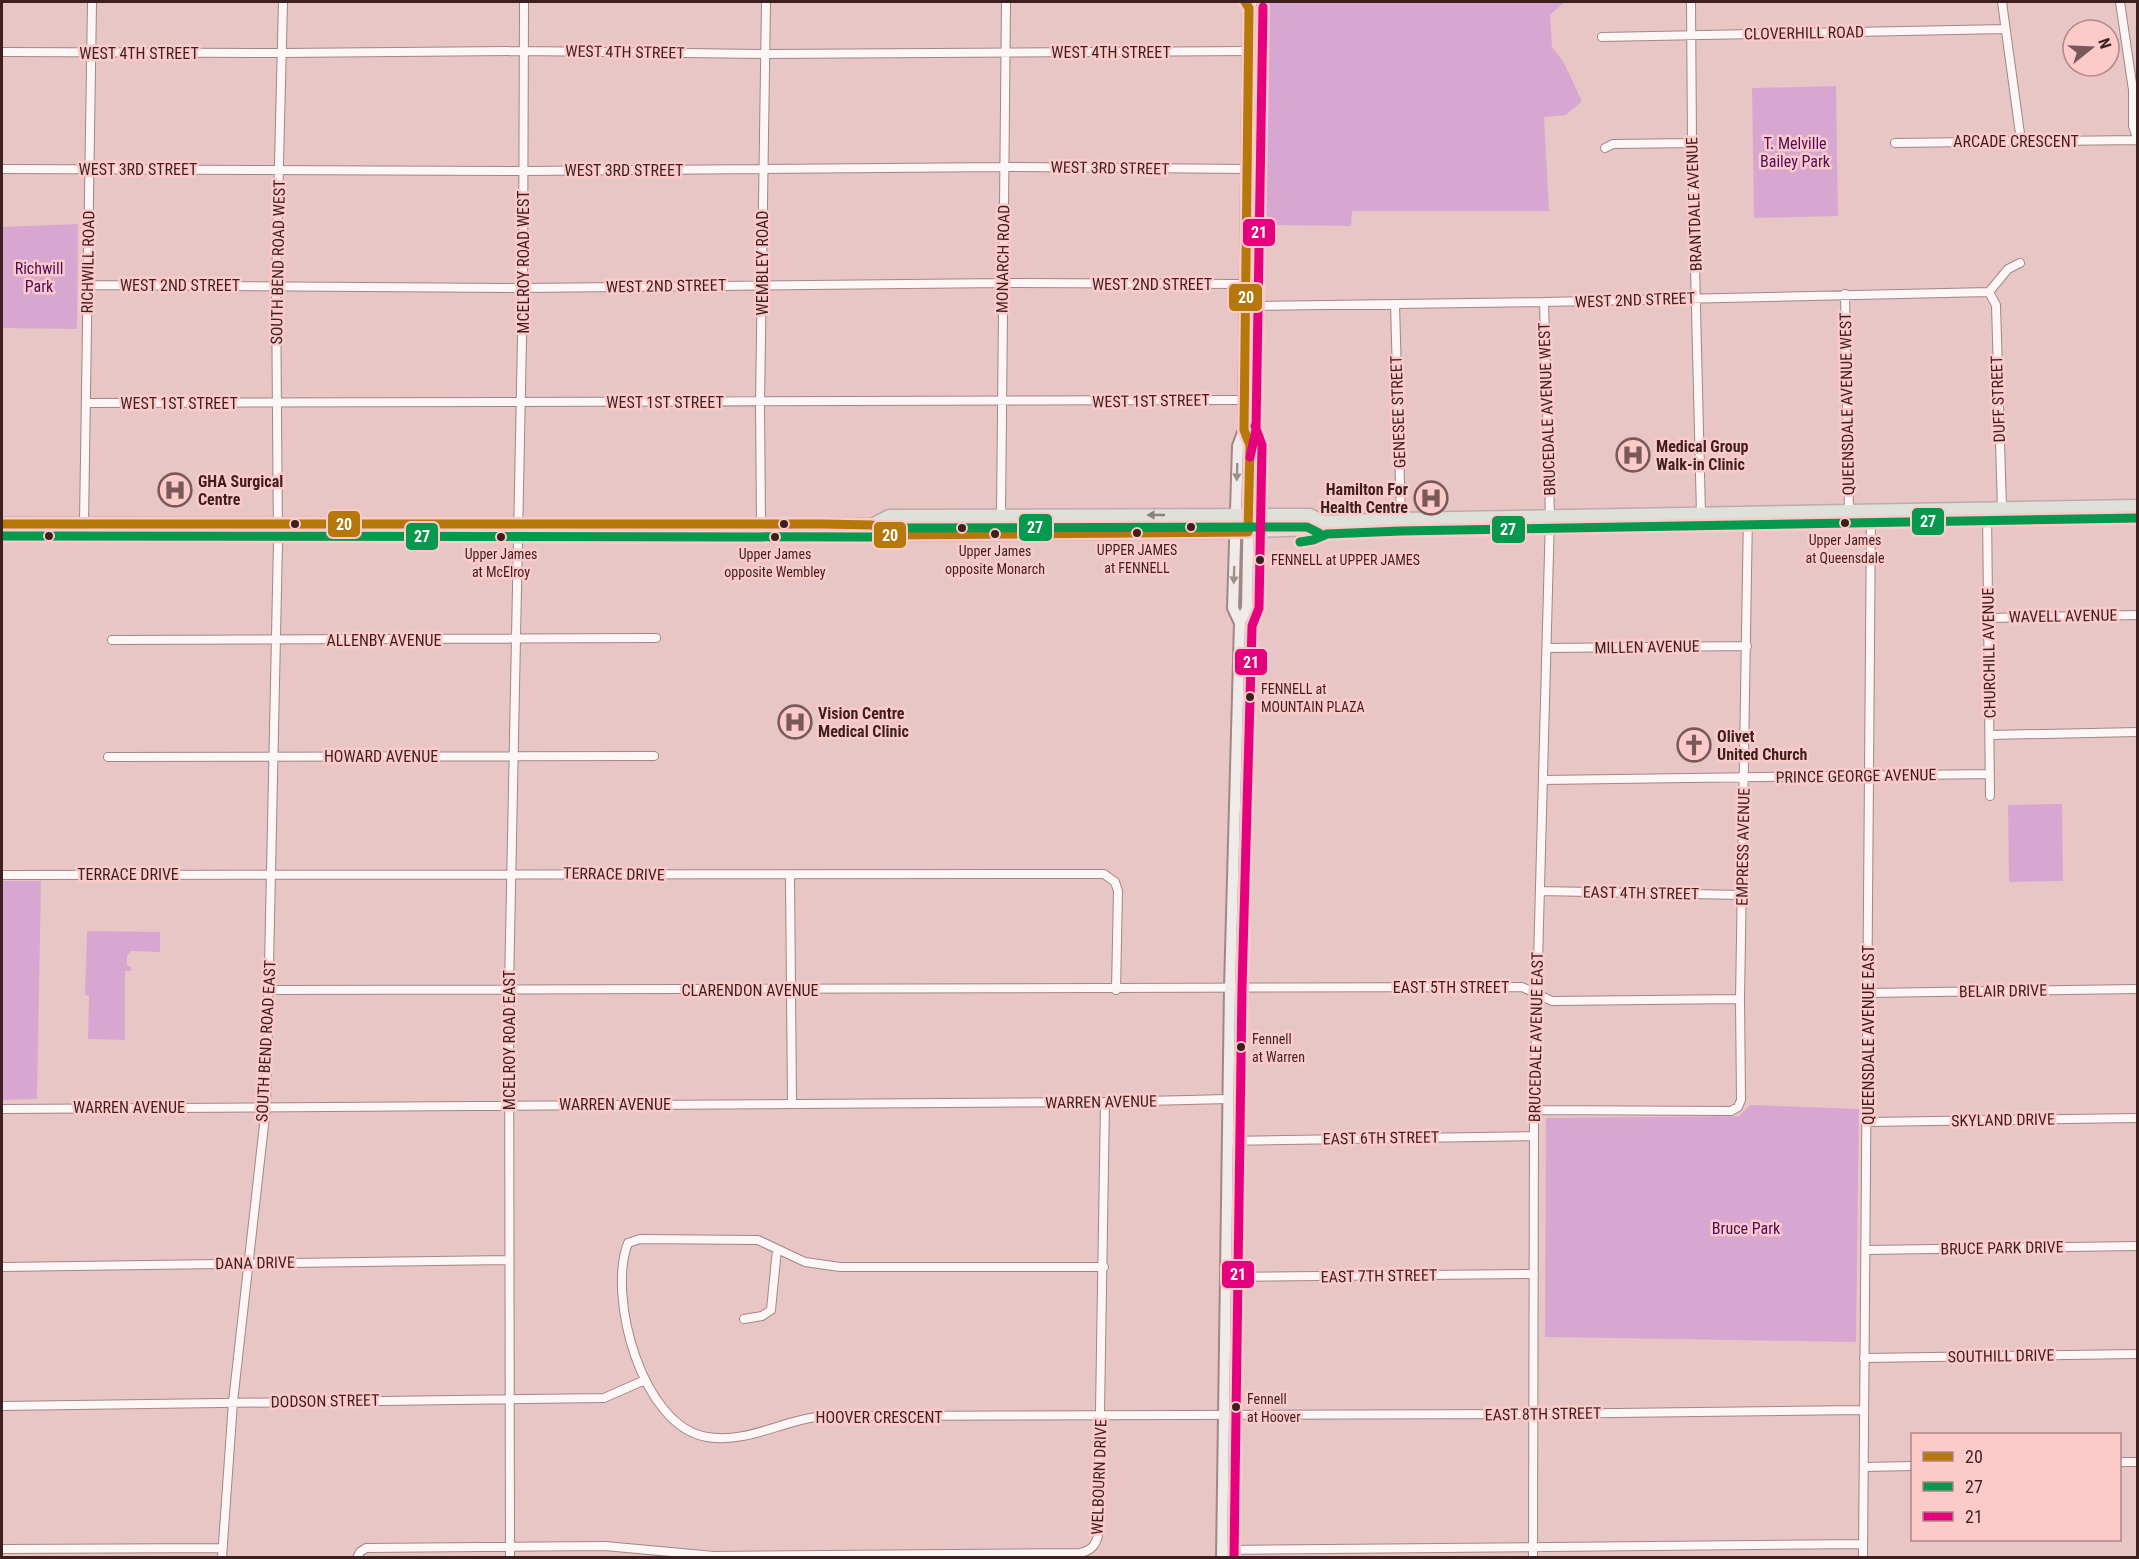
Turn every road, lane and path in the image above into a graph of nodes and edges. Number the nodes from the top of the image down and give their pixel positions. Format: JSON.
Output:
{"nodes":[{"id":1,"x":92,"y":2,"type":"edge"},
{"id":2,"x":283,"y":2,"type":"edge"},
{"id":3,"x":524,"y":2,"type":"edge"},
{"id":4,"x":766,"y":2,"type":"edge"},
{"id":5,"x":1006,"y":2,"type":"edge"},
{"id":6,"x":1691,"y":2,"type":"edge"},
{"id":7,"x":2002,"y":2,"type":"edge"},
{"id":8,"x":2120,"y":2,"type":"edge"},
{"id":9,"x":1249,"y":4,"type":"edge"},
{"id":10,"x":2005,"y":29,"type":"junction"},
{"id":11,"x":1691,"y":35,"type":"junction"},
{"id":12,"x":1602,"y":37,"type":"dead end"},
{"id":13,"x":524,"y":51,"type":"junction"},
{"id":14,"x":1249,"y":51,"type":"junction"},
{"id":15,"x":2,"y":52,"type":"edge"},
{"id":16,"x":1006,"y":52,"type":"junction"},
{"id":17,"x":91,"y":53,"type":"junction"},
{"id":18,"x":283,"y":53,"type":"junction"},
{"id":19,"x":766,"y":54,"type":"junction"},
{"id":20,"x":2021,"y":141,"type":"junction"},
{"id":21,"x":2137,"y":141,"type":"edge"},
{"id":22,"x":1692,"y":143,"type":"junction"},
{"id":23,"x":1895,"y":143,"type":"dead end"},
{"id":24,"x":1605,"y":148,"type":"dead end"},
{"id":25,"x":1004,"y":166,"type":"junction"},
{"id":26,"x":279,"y":168,"type":"junction"},
{"id":27,"x":2,"y":169,"type":"edge"},
{"id":28,"x":89,"y":169,"type":"junction"},
{"id":29,"x":762,"y":169,"type":"junction"},
{"id":30,"x":1247,"y":170,"type":"junction"},
{"id":31,"x":524,"y":171,"type":"junction"},
{"id":32,"x":2020,"y":263,"type":"dead end"},
{"id":33,"x":1003,"y":284,"type":"junction"},
{"id":34,"x":1245,"y":284,"type":"junction"},
{"id":35,"x":88,"y":285,"type":"junction"},
{"id":36,"x":276,"y":285,"type":"junction"},
{"id":37,"x":763,"y":286,"type":"junction"},
{"id":38,"x":523,"y":288,"type":"junction"},
{"id":39,"x":1989,"y":292,"type":"junction"},
{"id":40,"x":1845,"y":294,"type":"junction"},
{"id":41,"x":1695,"y":298,"type":"junction"},
{"id":42,"x":1544,"y":302,"type":"junction"},
{"id":43,"x":1395,"y":304,"type":"junction"},
{"id":44,"x":1245,"y":306,"type":"junction"},
{"id":45,"x":1244,"y":400,"type":"junction"},
{"id":46,"x":521,"y":401,"type":"junction"},
{"id":47,"x":277,"y":402,"type":"junction"},
{"id":48,"x":1002,"y":402,"type":"junction"},
{"id":49,"x":87,"y":403,"type":"junction"},
{"id":50,"x":760,"y":403,"type":"junction"},
{"id":51,"x":2138,"y":506,"type":"edge"},
{"id":52,"x":1987,"y":509,"type":"junction"},
{"id":53,"x":2002,"y":509,"type":"junction"},
{"id":54,"x":1871,"y":512,"type":"junction"},
{"id":55,"x":1748,"y":513,"type":"junction"},
{"id":56,"x":1849,"y":513,"type":"junction"},
{"id":57,"x":1701,"y":514,"type":"junction"},
{"id":58,"x":1001,"y":516,"type":"junction"},
{"id":59,"x":1550,"y":516,"type":"junction"},
{"id":60,"x":1401,"y":519,"type":"junction"},
{"id":61,"x":84,"y":523,"type":"junction"},
{"id":62,"x":277,"y":523,"type":"junction"},
{"id":63,"x":519,"y":523,"type":"junction"},
{"id":64,"x":2,"y":524,"type":"edge"},
{"id":65,"x":761,"y":524,"type":"junction"},
{"id":66,"x":1242,"y":524,"type":"junction"},
{"id":67,"x":872,"y":525,"type":"junction"},
{"id":68,"x":2138,"y":615,"type":"edge"},
{"id":69,"x":1988,"y":618,"type":"junction"},
{"id":70,"x":656,"y":638,"type":"dead end"},
{"id":71,"x":112,"y":640,"type":"dead end"},
{"id":72,"x":276,"y":640,"type":"junction"},
{"id":73,"x":517,"y":640,"type":"junction"},
{"id":74,"x":1747,"y":646,"type":"junction"},
{"id":75,"x":1547,"y":648,"type":"junction"},
{"id":76,"x":2138,"y":732,"type":"edge"},
{"id":77,"x":1989,"y":735,"type":"junction"},
{"id":78,"x":274,"y":756,"type":"junction"},
{"id":79,"x":654,"y":756,"type":"dead end"},
{"id":80,"x":108,"y":757,"type":"dead end"},
{"id":81,"x":514,"y":757,"type":"junction"},
{"id":82,"x":1990,"y":774,"type":"junction"},
{"id":83,"x":1870,"y":775,"type":"junction"},
{"id":84,"x":1745,"y":778,"type":"junction"},
{"id":85,"x":1543,"y":780,"type":"junction"},
{"id":86,"x":1990,"y":796,"type":"dead end"},
{"id":87,"x":271,"y":873,"type":"junction"},
{"id":88,"x":511,"y":873,"type":"junction"},
{"id":89,"x":2,"y":875,"type":"edge"},
{"id":90,"x":790,"y":876,"type":"junction"},
{"id":91,"x":1540,"y":891,"type":"junction"},
{"id":92,"x":1742,"y":894,"type":"junction"},
{"id":93,"x":509,"y":988,"type":"junction"},
{"id":94,"x":1230,"y":988,"type":"junction"},
{"id":95,"x":2138,"y":989,"type":"edge"},
{"id":96,"x":270,"y":990,"type":"junction"},
{"id":97,"x":792,"y":990,"type":"junction"},
{"id":98,"x":1116,"y":990,"type":"junction"},
{"id":99,"x":1868,"y":993,"type":"junction"},
{"id":100,"x":1536,"y":995,"type":"junction"},
{"id":101,"x":1740,"y":999,"type":"junction"},
{"id":102,"x":1228,"y":1098,"type":"junction"},
{"id":103,"x":1105,"y":1102,"type":"junction"},
{"id":104,"x":508,"y":1104,"type":"junction"},
{"id":105,"x":792,"y":1104,"type":"junction"},
{"id":106,"x":266,"y":1107,"type":"junction"},
{"id":107,"x":2,"y":1108,"type":"edge"},
{"id":108,"x":1534,"y":1110,"type":"junction"},
{"id":109,"x":2138,"y":1118,"type":"edge"},
{"id":110,"x":1868,"y":1122,"type":"junction"},
{"id":111,"x":1534,"y":1136,"type":"junction"},
{"id":112,"x":1227,"y":1141,"type":"junction"},
{"id":113,"x":2138,"y":1246,"type":"edge"},
{"id":114,"x":777,"y":1248,"type":"junction"},
{"id":115,"x":1866,"y":1250,"type":"junction"},
{"id":116,"x":508,"y":1260,"type":"junction"},
{"id":117,"x":248,"y":1262,"type":"junction"},
{"id":118,"x":2,"y":1267,"type":"edge"},
{"id":119,"x":1104,"y":1267,"type":"junction"},
{"id":120,"x":1534,"y":1274,"type":"junction"},
{"id":121,"x":1226,"y":1277,"type":"junction"},
{"id":122,"x":744,"y":1319,"type":"dead end"},
{"id":123,"x":2138,"y":1354,"type":"edge"},
{"id":124,"x":1864,"y":1358,"type":"junction"},
{"id":125,"x":645,"y":1380,"type":"junction"},
{"id":126,"x":510,"y":1398,"type":"junction"},
{"id":127,"x":233,"y":1402,"type":"junction"},
{"id":128,"x":2,"y":1406,"type":"edge"},
{"id":129,"x":1863,"y":1410,"type":"junction"},
{"id":130,"x":1534,"y":1414,"type":"junction"},
{"id":131,"x":1101,"y":1416,"type":"junction"},
{"id":132,"x":1224,"y":1416,"type":"junction"},
{"id":133,"x":2121,"y":1462,"type":"edge"},
{"id":134,"x":2138,"y":1462,"type":"edge"},
{"id":135,"x":1911,"y":1466,"type":"edge"},
{"id":136,"x":1865,"y":1467,"type":"junction"},
{"id":137,"x":1863,"y":1544,"type":"junction"},
{"id":138,"x":510,"y":1547,"type":"junction"},
{"id":139,"x":222,"y":1548,"type":"junction"},
{"id":140,"x":1533,"y":1548,"type":"junction"},
{"id":141,"x":2,"y":1549,"type":"edge"},
{"id":142,"x":358,"y":1554,"type":"edge"},
{"id":143,"x":1222,"y":1554,"type":"edge"},
{"id":144,"x":222,"y":1557,"type":"edge"},
{"id":145,"x":510,"y":1557,"type":"edge"},
{"id":146,"x":1533,"y":1557,"type":"edge"},
{"id":147,"x":1863,"y":1557,"type":"edge"}],
"edges":[{"from":1,"to":17,"type":"street","name":"RICHWILL ROAD"},
{"from":2,"to":18,"type":"street","name":"SOUTH BEND ROAD WEST"},
{"from":3,"to":13,"type":"street","name":"MCELROY ROAD WEST"},
{"from":4,"to":19,"type":"street","name":"WEMBLEY ROAD"},
{"from":5,"to":16,"type":"street","name":"MONARCH ROAD"},
{"from":6,"to":11,"type":"street","name":"BRANTDALE AVENUE"},
{"from":7,"to":10,"type":"street"},
{"from":8,"to":21,"type":"street"},
{"from":9,"to":14,"type":"main road"},
{"from":10,"to":11,"type":"street","name":"CLOVERHILL ROAD"},
{"from":10,"to":20,"type":"street"},
{"from":11,"to":12,"type":"street","name":"CLOVERHILL ROAD"},
{"from":11,"to":22,"type":"street","name":"BRANTDALE AVENUE"},
{"from":13,"to":18,"type":"street","name":"WEST 4TH STREET"},
{"from":13,"to":19,"type":"street","name":"WEST 4TH STREET"},
{"from":13,"to":31,"type":"street","name":"MCELROY ROAD WEST"},
{"from":14,"to":16,"type":"street","name":"WEST 4TH STREET"},
{"from":14,"to":30,"type":"main road"},
{"from":15,"to":17,"type":"street","name":"WEST 4TH STREET"},
{"from":16,"to":19,"type":"street","name":"WEST 4TH STREET"},
{"from":16,"to":25,"type":"street","name":"MONARCH ROAD"},
{"from":17,"to":18,"type":"street","name":"WEST 4TH STREET"},
{"from":17,"to":28,"type":"street","name":"RICHWILL ROAD"},
{"from":18,"to":26,"type":"street","name":"SOUTH BEND ROAD WEST"},
{"from":19,"to":29,"type":"street","name":"WEMBLEY ROAD"},
{"from":20,"to":21,"type":"street","name":"ARCADE CRESCENT"},
{"from":20,"to":23,"type":"street","name":"ARCADE CRESCENT"},
{"from":22,"to":24,"type":"street"},
{"from":22,"to":41,"type":"street","name":"BRANTDALE AVENUE"},
{"from":25,"to":29,"type":"street","name":"WEST 3RD STREET"},
{"from":25,"to":30,"type":"street","name":"WEST 3RD STREET"},
{"from":25,"to":33,"type":"street","name":"MONARCH ROAD"},
{"from":26,"to":28,"type":"street","name":"WEST 3RD STREET"},
{"from":26,"to":31,"type":"street","name":"WEST 3RD STREET"},
{"from":26,"to":36,"type":"street","name":"SOUTH BEND ROAD WEST"},
{"from":27,"to":28,"type":"street","name":"WEST 3RD STREET"},
{"from":28,"to":35,"type":"street","name":"RICHWILL ROAD"},
{"from":29,"to":31,"type":"street","name":"WEST 3RD STREET"},
{"from":29,"to":37,"type":"street","name":"WEMBLEY ROAD"},
{"from":30,"to":34,"type":"main road"},
{"from":31,"to":38,"type":"street","name":"MCELROY ROAD WEST"},
{"from":32,"to":39,"type":"street"},
{"from":33,"to":34,"type":"street","name":"WEST 2ND STREET"},
{"from":33,"to":37,"type":"street","name":"WEST 2ND STREET"},
{"from":33,"to":48,"type":"street","name":"MONARCH ROAD"},
{"from":34,"to":44,"type":"main road"},
{"from":35,"to":36,"type":"street","name":"WEST 2ND STREET"},
{"from":35,"to":49,"type":"street","name":"RICHWILL ROAD"},
{"from":36,"to":38,"type":"street","name":"WEST 2ND STREET"},
{"from":36,"to":47,"type":"street","name":"SOUTH BEND ROAD WEST"},
{"from":37,"to":38,"type":"street","name":"WEST 2ND STREET"},
{"from":37,"to":50,"type":"street","name":"WEMBLEY ROAD"},
{"from":38,"to":46,"type":"street","name":"MCELROY ROAD WEST"},
{"from":39,"to":40,"type":"street","name":"WEST 2ND STREET"},
{"from":39,"to":53,"type":"street","name":"DUFF STREET"},
{"from":40,"to":41,"type":"street","name":"WEST 2ND STREET"},
{"from":40,"to":56,"type":"street","name":"QUEENSDALE AVENUE WEST"},
{"from":41,"to":42,"type":"street","name":"WEST 2ND STREET"},
{"from":41,"to":57,"type":"street","name":"BRANTDALE AVENUE"},
{"from":42,"to":43,"type":"street","name":"WEST 2ND STREET"},
{"from":42,"to":59,"type":"street","name":"BRUCEDALE AVENUE WEST"},
{"from":43,"to":44,"type":"street","name":"WEST 2ND STREET"},
{"from":43,"to":60,"type":"street","name":"GENESEE STREET"},
{"from":44,"to":45,"type":"main road"},
{"from":45,"to":48,"type":"street","name":"WEST 1ST STREET"},
{"from":45,"to":66,"type":"main road"},
{"from":46,"to":47,"type":"street","name":"WEST 1ST STREET"},
{"from":46,"to":50,"type":"street","name":"WEST 1ST STREET"},
{"from":46,"to":63,"type":"street","name":"MCELROY ROAD WEST"},
{"from":47,"to":49,"type":"street","name":"WEST 1ST STREET"},
{"from":47,"to":62,"type":"street","name":"SOUTH BEND ROAD WEST"},
{"from":48,"to":50,"type":"street","name":"WEST 1ST STREET"},
{"from":48,"to":58,"type":"street","name":"MONARCH ROAD"},
{"from":49,"to":61,"type":"street","name":"RICHWILL ROAD"},
{"from":50,"to":65,"type":"street","name":"WEMBLEY ROAD"},
{"from":51,"to":53,"type":"main road"},
{"from":52,"to":53,"type":"main road"},
{"from":52,"to":54,"type":"main road"},
{"from":52,"to":69,"type":"street","name":"CHURCHILL AVENUE"},
{"from":54,"to":56,"type":"main road"},
{"from":54,"to":83,"type":"street","name":"QUEENSDALE AVENUE EAST"},
{"from":55,"to":56,"type":"main road"},
{"from":55,"to":57,"type":"main road"},
{"from":55,"to":74,"type":"street","name":"EMPRESS AVENUE"},
{"from":57,"to":59,"type":"main road"},
{"from":66,"to":58,"type":"main road","one_way":true},
{"from":58,"to":67,"type":"main road"},
{"from":59,"to":60,"type":"main road"},
{"from":59,"to":75,"type":"street","name":"BRUCEDALE AVENUE EAST"},
{"from":60,"to":66,"type":"main road"},
{"from":61,"to":62,"type":"main road"},
{"from":61,"to":64,"type":"main road"},
{"from":62,"to":63,"type":"main road"},
{"from":62,"to":72,"type":"street","name":"SOUTH BEND ROAD EAST"},
{"from":63,"to":65,"type":"main road"},
{"from":63,"to":73,"type":"street","name":"MCELROY ROAD EAST"},
{"from":65,"to":67,"type":"main road"},
{"from":66,"to":67,"type":"main road"},
{"from":66,"to":94,"type":"main road"},
{"from":68,"to":69,"type":"street","name":"WAVELL AVENUE"},
{"from":69,"to":77,"type":"street","name":"CHURCHILL AVENUE"},
{"from":70,"to":73,"type":"street","name":"ALLENBY AVENUE"},
{"from":71,"to":72,"type":"street","name":"ALLENBY AVENUE"},
{"from":72,"to":73,"type":"street","name":"ALLENBY AVENUE"},
{"from":72,"to":78,"type":"street","name":"SOUTH BEND ROAD EAST"},
{"from":73,"to":81,"type":"street","name":"MCELROY ROAD EAST"},
{"from":74,"to":75,"type":"street","name":"MILLEN AVENUE"},
{"from":74,"to":84,"type":"street","name":"EMPRESS AVENUE"},
{"from":75,"to":85,"type":"street","name":"BRUCEDALE AVENUE EAST"},
{"from":76,"to":77,"type":"street"},
{"from":77,"to":82,"type":"street","name":"CHURCHILL AVENUE"},
{"from":78,"to":80,"type":"street","name":"HOWARD AVENUE"},
{"from":78,"to":81,"type":"street","name":"HOWARD AVENUE"},
{"from":78,"to":87,"type":"street","name":"SOUTH BEND ROAD EAST"},
{"from":79,"to":81,"type":"street","name":"HOWARD AVENUE"},
{"from":81,"to":88,"type":"street","name":"MCELROY ROAD EAST"},
{"from":82,"to":83,"type":"street","name":"PRINCE GEORGE AVENUE"},
{"from":82,"to":86,"type":"street","name":"CHURCHILL AVENUE"},
{"from":83,"to":84,"type":"street","name":"PRINCE GEORGE AVENUE"},
{"from":83,"to":99,"type":"street","name":"QUEENSDALE AVENUE EAST"},
{"from":84,"to":85,"type":"street","name":"PRINCE GEORGE AVENUE"},
{"from":84,"to":92,"type":"street","name":"EMPRESS AVENUE"},
{"from":85,"to":91,"type":"street","name":"BRUCEDALE AVENUE EAST"},
{"from":87,"to":88,"type":"street","name":"TERRACE DRIVE"},
{"from":87,"to":89,"type":"street","name":"TERRACE DRIVE"},
{"from":87,"to":96,"type":"street","name":"SOUTH BEND ROAD EAST"},
{"from":88,"to":90,"type":"street","name":"TERRACE DRIVE"},
{"from":88,"to":93,"type":"street","name":"MCELROY ROAD EAST"},
{"from":90,"to":97,"type":"street"},
{"from":90,"to":98,"type":"street","name":"TERRACE DRIVE"},
{"from":91,"to":92,"type":"street","name":"EAST 4TH STREET"},
{"from":91,"to":100,"type":"street","name":"BRUCEDALE AVENUE EAST"},
{"from":92,"to":101,"type":"street","name":"EMPRESS AVENUE"},
{"from":93,"to":96,"type":"street","name":"CLARENDON AVENUE"},
{"from":93,"to":97,"type":"street","name":"CLARENDON AVENUE"},
{"from":93,"to":104,"type":"street","name":"MCELROY ROAD EAST"},
{"from":94,"to":98,"type":"street","name":"CLARENDON AVENUE"},
{"from":94,"to":100,"type":"street","name":"EAST 5TH STREET"},
{"from":94,"to":102,"type":"main road"},
{"from":95,"to":99,"type":"street","name":"BELAIR DRIVE"},
{"from":96,"to":106,"type":"street","name":"SOUTH BEND ROAD EAST"},
{"from":97,"to":98,"type":"street","name":"CLARENDON AVENUE"},
{"from":97,"to":105,"type":"street"},
{"from":99,"to":110,"type":"street","name":"QUEENSDALE AVENUE EAST"},
{"from":100,"to":101,"type":"street","name":"EAST 5TH STREET"},
{"from":100,"to":108,"type":"street","name":"BRUCEDALE AVENUE EAST"},
{"from":101,"to":108,"type":"street","name":"EMPRESS AVENUE"},
{"from":102,"to":103,"type":"street","name":"WARREN AVENUE"},
{"from":102,"to":112,"type":"main road"},
{"from":103,"to":105,"type":"street","name":"WARREN AVENUE"},
{"from":103,"to":119,"type":"street","name":"WELBOURN DRIVE"},
{"from":104,"to":105,"type":"street","name":"WARREN AVENUE"},
{"from":104,"to":106,"type":"street","name":"WARREN AVENUE"},
{"from":104,"to":116,"type":"street","name":"MCELROY ROAD EAST"},
{"from":106,"to":107,"type":"street","name":"WARREN AVENUE"},
{"from":106,"to":117,"type":"street","name":"SOUTH BEND ROAD EAST"},
{"from":108,"to":111,"type":"street","name":"BRUCEDALE AVENUE EAST"},
{"from":109,"to":110,"type":"street","name":"SKYLAND DRIVE"},
{"from":110,"to":115,"type":"street","name":"QUEENSDALE AVENUE EAST"},
{"from":111,"to":112,"type":"street","name":"EAST 6TH STREET"},
{"from":111,"to":120,"type":"street","name":"BRUCEDALE AVENUE EAST"},
{"from":112,"to":121,"type":"main road"},
{"from":113,"to":115,"type":"street","name":"BRUCE PARK DRIVE"},
{"from":114,"to":119,"type":"street","name":"HOOVER CRESCENT"},
{"from":114,"to":122,"type":"street"},
{"from":114,"to":125,"type":"street","name":"HOOVER CRESCENT"},
{"from":115,"to":124,"type":"street","name":"QUEENSDALE AVENUE EAST"},
{"from":116,"to":117,"type":"street","name":"DANA DRIVE"},
{"from":116,"to":126,"type":"street","name":"MCELROY ROAD EAST"},
{"from":117,"to":118,"type":"street","name":"DANA DRIVE"},
{"from":117,"to":127,"type":"street","name":"SOUTH BEND ROAD EAST"},
{"from":119,"to":131,"type":"street","name":"WELBOURN DRIVE"},
{"from":120,"to":121,"type":"street","name":"EAST 7TH STREET"},
{"from":120,"to":130,"type":"street","name":"BRUCEDALE AVENUE EAST"},
{"from":121,"to":132,"type":"main road"},
{"from":123,"to":124,"type":"street","name":"SOUTHILL DRIVE"},
{"from":124,"to":129,"type":"street","name":"QUEENSDALE AVENUE EAST"},
{"from":125,"to":126,"type":"street","name":"DODSON STREET"},
{"from":125,"to":131,"type":"street","name":"HOOVER CRESCENT"},
{"from":126,"to":127,"type":"street","name":"DODSON STREET"},
{"from":126,"to":138,"type":"street","name":"MCELROY ROAD EAST"},
{"from":127,"to":128,"type":"street","name":"DODSON STREET"},
{"from":127,"to":139,"type":"street","name":"SOUTH BEND ROAD EAST"},
{"from":129,"to":130,"type":"street","name":"EAST 8TH STREET"},
{"from":129,"to":136,"type":"street","name":"QUEENSDALE AVENUE EAST"},
{"from":130,"to":132,"type":"street","name":"EAST 8TH STREET"},
{"from":130,"to":140,"type":"street","name":"BRUCEDALE AVENUE EAST"},
{"from":131,"to":132,"type":"street","name":"HOOVER CRESCENT"},
{"from":131,"to":138,"type":"street","name":"WELBOURN DRIVE"},
{"from":132,"to":143,"type":"main road"},
{"from":133,"to":134,"type":"street"},
{"from":135,"to":136,"type":"street"},
{"from":136,"to":137,"type":"street","name":"QUEENSDALE AVENUE EAST"},
{"from":137,"to":140,"type":"street"},
{"from":137,"to":147,"type":"street","name":"QUEENSDALE AVENUE EAST"},
{"from":138,"to":142,"type":"street","name":"WELBOURN DRIVE"},
{"from":138,"to":145,"type":"street","name":"MCELROY ROAD EAST"},
{"from":139,"to":141,"type":"street"},
{"from":139,"to":144,"type":"street","name":"SOUTH BEND ROAD EAST"},
{"from":140,"to":143,"type":"street"},
{"from":140,"to":146,"type":"street","name":"BRUCEDALE AVENUE EAST"}]}
